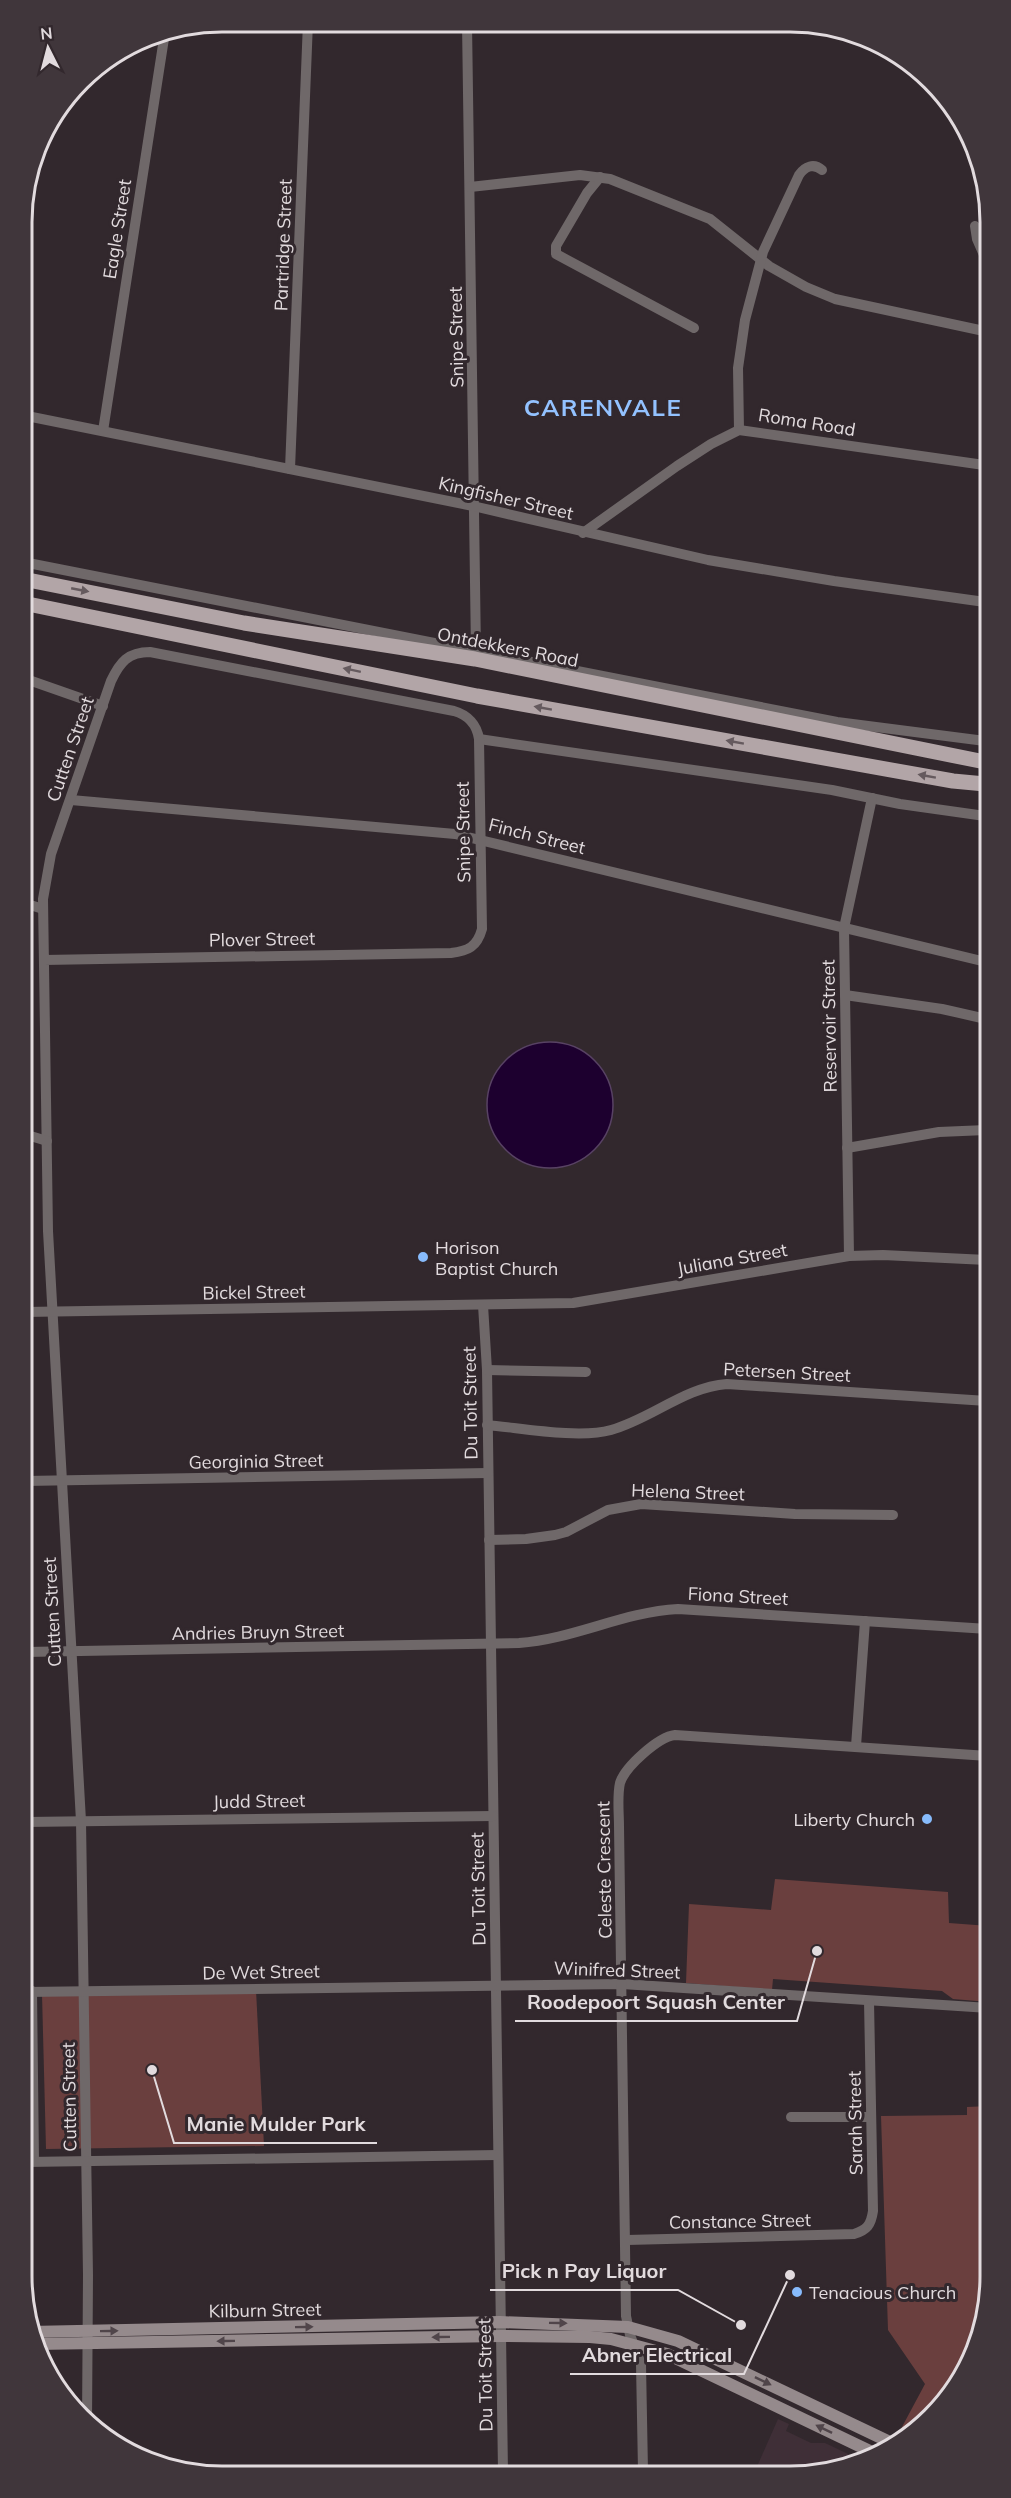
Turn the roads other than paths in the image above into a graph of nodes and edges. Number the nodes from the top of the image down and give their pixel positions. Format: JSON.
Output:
{"nodes":[{"id":1,"x":308,"y":32,"type":"edge"},
{"id":2,"x":467,"y":32,"type":"edge"},
{"id":3,"x":164,"y":41,"type":"edge"},
{"id":4,"x":822,"y":170,"type":"dead end"},
{"id":5,"x":600,"y":177,"type":"junction"},
{"id":6,"x":470,"y":187,"type":"junction"},
{"id":7,"x":975,"y":226,"type":"dead end"},
{"id":8,"x":980,"y":246,"type":"edge"},
{"id":9,"x":761,"y":259,"type":"junction"},
{"id":10,"x":694,"y":328,"type":"dead end"},
{"id":11,"x":980,"y":330,"type":"edge"},
{"id":12,"x":32,"y":418,"type":"edge"},
{"id":13,"x":739,"y":430,"type":"junction"},
{"id":14,"x":103,"y":431,"type":"junction"},
{"id":15,"x":980,"y":464,"type":"edge"},
{"id":16,"x":290,"y":469,"type":"junction"},
{"id":17,"x":473,"y":506,"type":"junction"},
{"id":18,"x":584,"y":532,"type":"junction"},
{"id":19,"x":32,"y":564,"type":"edge"},
{"id":20,"x":32,"y":581,"type":"edge"},
{"id":21,"x":980,"y":601,"type":"edge"},
{"id":22,"x":32,"y":605,"type":"edge"},
{"id":23,"x":476,"y":652,"type":"junction"},
{"id":24,"x":32,"y":681,"type":"edge"},
{"id":25,"x":103,"y":706,"type":"junction"},
{"id":26,"x":472,"y":723,"type":"joint"},
{"id":27,"x":480,"y":739,"type":"junction"},
{"id":28,"x":980,"y":740,"type":"edge"},
{"id":29,"x":980,"y":761,"type":"edge"},
{"id":30,"x":980,"y":784,"type":"edge"},
{"id":31,"x":872,"y":798,"type":"junction"},
{"id":32,"x":70,"y":800,"type":"junction"},
{"id":33,"x":980,"y":815,"type":"edge"},
{"id":34,"x":480,"y":839,"type":"junction"},
{"id":35,"x":32,"y":906,"type":"edge"},
{"id":36,"x":43,"y":909,"type":"junction"},
{"id":37,"x":844,"y":928,"type":"junction"},
{"id":38,"x":478,"y":942,"type":"joint"},
{"id":39,"x":44,"y":960,"type":"junction"},
{"id":40,"x":980,"y":960,"type":"edge"},
{"id":41,"x":844,"y":995,"type":"junction"},
{"id":42,"x":980,"y":1018,"type":"edge"},
{"id":43,"x":980,"y":1131,"type":"edge"},
{"id":44,"x":32,"y":1136,"type":"edge"},
{"id":45,"x":47,"y":1141,"type":"junction"},
{"id":46,"x":847,"y":1149,"type":"junction"},
{"id":47,"x":849,"y":1256,"type":"junction"},
{"id":48,"x":979,"y":1260,"type":"edge"},
{"id":49,"x":483,"y":1305,"type":"junction"},
{"id":50,"x":52,"y":1311,"type":"junction"},
{"id":51,"x":32,"y":1312,"type":"edge"},
{"id":52,"x":487,"y":1370,"type":"junction"},
{"id":53,"x":586,"y":1372,"type":"dead end"},
{"id":54,"x":979,"y":1401,"type":"edge"},
{"id":55,"x":487,"y":1425,"type":"junction"},
{"id":56,"x":488,"y":1473,"type":"junction"},
{"id":57,"x":62,"y":1480,"type":"junction"},
{"id":58,"x":32,"y":1481,"type":"edge"},
{"id":59,"x":893,"y":1515,"type":"dead end"},
{"id":60,"x":489,"y":1540,"type":"junction"},
{"id":61,"x":866,"y":1621,"type":"junction"},
{"id":62,"x":979,"y":1628,"type":"edge"},
{"id":63,"x":490,"y":1644,"type":"junction"},
{"id":64,"x":71,"y":1651,"type":"junction"},
{"id":65,"x":32,"y":1652,"type":"edge"},
{"id":66,"x":856,"y":1746,"type":"junction"},
{"id":67,"x":979,"y":1755,"type":"edge"},
{"id":68,"x":493,"y":1816,"type":"junction"},
{"id":69,"x":81,"y":1821,"type":"junction"},
{"id":70,"x":32,"y":1822,"type":"edge"},
{"id":71,"x":496,"y":1984,"type":"junction"},
{"id":72,"x":622,"y":1984,"type":"junction"},
{"id":73,"x":32,"y":1992,"type":"edge"},
{"id":74,"x":84,"y":1992,"type":"junction"},
{"id":75,"x":869,"y":2001,"type":"junction"},
{"id":76,"x":979,"y":2007,"type":"edge"},
{"id":77,"x":791,"y":2117,"type":"dead end"},
{"id":78,"x":871,"y":2117,"type":"junction"},
{"id":79,"x":498,"y":2156,"type":"junction"},
{"id":80,"x":86,"y":2160,"type":"junction"},
{"id":81,"x":32,"y":2162,"type":"edge"},
{"id":82,"x":854,"y":2234,"type":"joint"},
{"id":83,"x":627,"y":2240,"type":"junction"},
{"id":84,"x":500,"y":2322,"type":"junction"},
{"id":85,"x":381,"y":2325,"type":"junction"},
{"id":86,"x":628,"y":2327,"type":"junction"},
{"id":87,"x":40,"y":2333,"type":"edge"},
{"id":88,"x":260,"y":2334,"type":"junction"},
{"id":89,"x":500,"y":2336,"type":"junction"},
{"id":90,"x":87,"y":2338,"type":"junction"},
{"id":91,"x":381,"y":2339,"type":"junction"},
{"id":92,"x":44,"y":2343,"type":"edge"},
{"id":93,"x":635,"y":2344,"type":"junction"},
{"id":94,"x":87,"y":2411,"type":"edge"},
{"id":95,"x":886,"y":2440,"type":"edge"},
{"id":96,"x":867,"y":2450,"type":"edge"},
{"id":97,"x":503,"y":2466,"type":"edge"},
{"id":98,"x":644,"y":2466,"type":"edge"}],
"edges":[{"from":1,"to":16,"type":"street","name":"Partridge Street"},
{"from":2,"to":6,"type":"street","name":"Snipe Street"},
{"from":3,"to":14,"type":"street","name":"Eagle Street"},
{"from":4,"to":9,"type":"street"},
{"from":5,"to":6,"type":"street"},
{"from":5,"to":9,"type":"street"},
{"from":5,"to":10,"type":"street"},
{"from":6,"to":17,"type":"street","name":"Snipe Street"},
{"from":7,"to":8,"type":"street"},
{"from":9,"to":11,"type":"street"},
{"from":9,"to":13,"type":"street"},
{"from":12,"to":14,"type":"street","name":"Kingfisher Street"},
{"from":13,"to":15,"type":"street","name":"Roma Road"},
{"from":13,"to":18,"type":"street","name":"Roma Road"},
{"from":14,"to":16,"type":"street","name":"Kingfisher Street"},
{"from":16,"to":17,"type":"street","name":"Kingfisher Street"},
{"from":17,"to":18,"type":"street","name":"Kingfisher Street"},
{"from":17,"to":23,"type":"street","name":"Snipe Street"},
{"from":18,"to":21,"type":"street","name":"Kingfisher Street"},
{"from":19,"to":23,"type":"street","name":"Ontdekkers Road"},
{"from":20,"to":29,"type":"main road","name":"Ontdekkers Road","one_way":true},
{"from":30,"to":22,"type":"main road","one_way":true},
{"from":23,"to":28,"type":"street","name":"Ontdekkers Road"},
{"from":24,"to":25,"type":"street"},
{"from":25,"to":26,"type":"street","name":"Cutten Street"},
{"from":25,"to":32,"type":"street","name":"Cutten Street"},
{"from":26,"to":27,"type":"street","name":"Snipe Street"},
{"from":27,"to":31,"type":"street"},
{"from":27,"to":34,"type":"street","name":"Snipe Street"},
{"from":31,"to":33,"type":"street"},
{"from":31,"to":37,"type":"street","name":"Reservoir Street"},
{"from":32,"to":34,"type":"street","name":"Finch Street"},
{"from":32,"to":36,"type":"street","name":"Cutten Street"},
{"from":34,"to":37,"type":"street","name":"Finch Street"},
{"from":34,"to":38,"type":"street","name":"Snipe Street"},
{"from":35,"to":36,"type":"street"},
{"from":36,"to":39,"type":"street","name":"Cutten Street"},
{"from":37,"to":40,"type":"street","name":"Finch Street"},
{"from":37,"to":41,"type":"street","name":"Reservoir Street"},
{"from":38,"to":39,"type":"street","name":"Plover Street"},
{"from":39,"to":45,"type":"street","name":"Cutten Street"},
{"from":41,"to":42,"type":"street"},
{"from":41,"to":46,"type":"street","name":"Reservoir Street"},
{"from":43,"to":46,"type":"street"},
{"from":44,"to":45,"type":"street"},
{"from":45,"to":50,"type":"street","name":"Cutten Street"},
{"from":46,"to":47,"type":"street","name":"Reservoir Street"},
{"from":47,"to":48,"type":"street","name":"Juliana Street"},
{"from":47,"to":49,"type":"street","name":"Juliana Street"},
{"from":49,"to":50,"type":"street","name":"Bickel Street"},
{"from":49,"to":52,"type":"street","name":"Du Toit Street"},
{"from":50,"to":51,"type":"street","name":"Bickel Street"},
{"from":50,"to":57,"type":"street","name":"Cutten Street"},
{"from":52,"to":53,"type":"street"},
{"from":52,"to":55,"type":"street","name":"Du Toit Street"},
{"from":54,"to":55,"type":"street","name":"Petersen Street"},
{"from":55,"to":56,"type":"street","name":"Du Toit Street"},
{"from":56,"to":57,"type":"street","name":"Georginia Street"},
{"from":56,"to":60,"type":"street","name":"Du Toit Street"},
{"from":57,"to":58,"type":"street","name":"Georginia Street"},
{"from":57,"to":64,"type":"street","name":"Cutten Street"},
{"from":59,"to":60,"type":"street","name":"Helena Street"},
{"from":60,"to":63,"type":"street","name":"Du Toit Street"},
{"from":61,"to":62,"type":"street","name":"Fiona Street"},
{"from":61,"to":63,"type":"street","name":"Fiona Street"},
{"from":61,"to":66,"type":"street"},
{"from":63,"to":64,"type":"street","name":"Andries Bruyn Street"},
{"from":63,"to":68,"type":"street","name":"Du Toit Street"},
{"from":64,"to":65,"type":"street","name":"Andries Bruyn Street"},
{"from":64,"to":69,"type":"street","name":"Cutten Street"},
{"from":66,"to":67,"type":"street","name":"Celeste Crescent"},
{"from":66,"to":72,"type":"street","name":"Celeste Crescent"},
{"from":68,"to":69,"type":"street","name":"Judd Street"},
{"from":68,"to":71,"type":"street","name":"Du Toit Street"},
{"from":69,"to":70,"type":"street","name":"Judd Street"},
{"from":69,"to":74,"type":"street","name":"Cutten Street"},
{"from":71,"to":72,"type":"street","name":"Winifred Street"},
{"from":71,"to":74,"type":"street","name":"De Wet Street"},
{"from":71,"to":79,"type":"street","name":"Du Toit Street"},
{"from":72,"to":75,"type":"street","name":"Winifred Street"},
{"from":72,"to":83,"type":"street","name":"Celeste Crescent"},
{"from":73,"to":74,"type":"street","name":"De Wet Street"},
{"from":74,"to":80,"type":"street","name":"Cutten Street"},
{"from":75,"to":76,"type":"street","name":"Winifred Street"},
{"from":75,"to":78,"type":"street","name":"Sarah Street"},
{"from":77,"to":78,"type":"street"},
{"from":78,"to":82,"type":"street","name":"Sarah Street"},
{"from":79,"to":80,"type":"street"},
{"from":79,"to":84,"type":"street","name":"Du Toit Street"},
{"from":80,"to":81,"type":"street"},
{"from":80,"to":90,"type":"street","name":"Cutten Street"},
{"from":82,"to":83,"type":"street","name":"Constance Street"},
{"from":83,"to":86,"type":"street","name":"Celeste Crescent"},
{"from":84,"to":85,"type":"street","name":"Kilburn Street"},
{"from":84,"to":86,"type":"street","name":"Kilburn Street","one_way":true},
{"from":84,"to":89,"type":"street","name":"Du Toit Street"},
{"from":88,"to":85,"type":"street","name":"Kilburn Street","one_way":true},
{"from":85,"to":91,"type":"street"},
{"from":86,"to":93,"type":"street","name":"Celeste Crescent"},
{"from":86,"to":95,"type":"street","name":"Kilburn Street","one_way":true},
{"from":87,"to":90,"type":"street","name":"Kilburn Street"},
{"from":88,"to":90,"type":"street","name":"Kilburn Street"},
{"from":88,"to":91,"type":"street","name":"Kilburn Street"},
{"from":89,"to":91,"type":"street","name":"Kilburn Street","one_way":true},
{"from":89,"to":93,"type":"street","name":"Kilburn Street"},
{"from":89,"to":97,"type":"street","name":"Du Toit Street"},
{"from":90,"to":92,"type":"street","name":"Kilburn Street"},
{"from":90,"to":94,"type":"street","name":"Cutten Street"},
{"from":96,"to":93,"type":"street","name":"Kilburn Street","one_way":true},
{"from":93,"to":98,"type":"street","name":"Celeste Crescent"}]}
